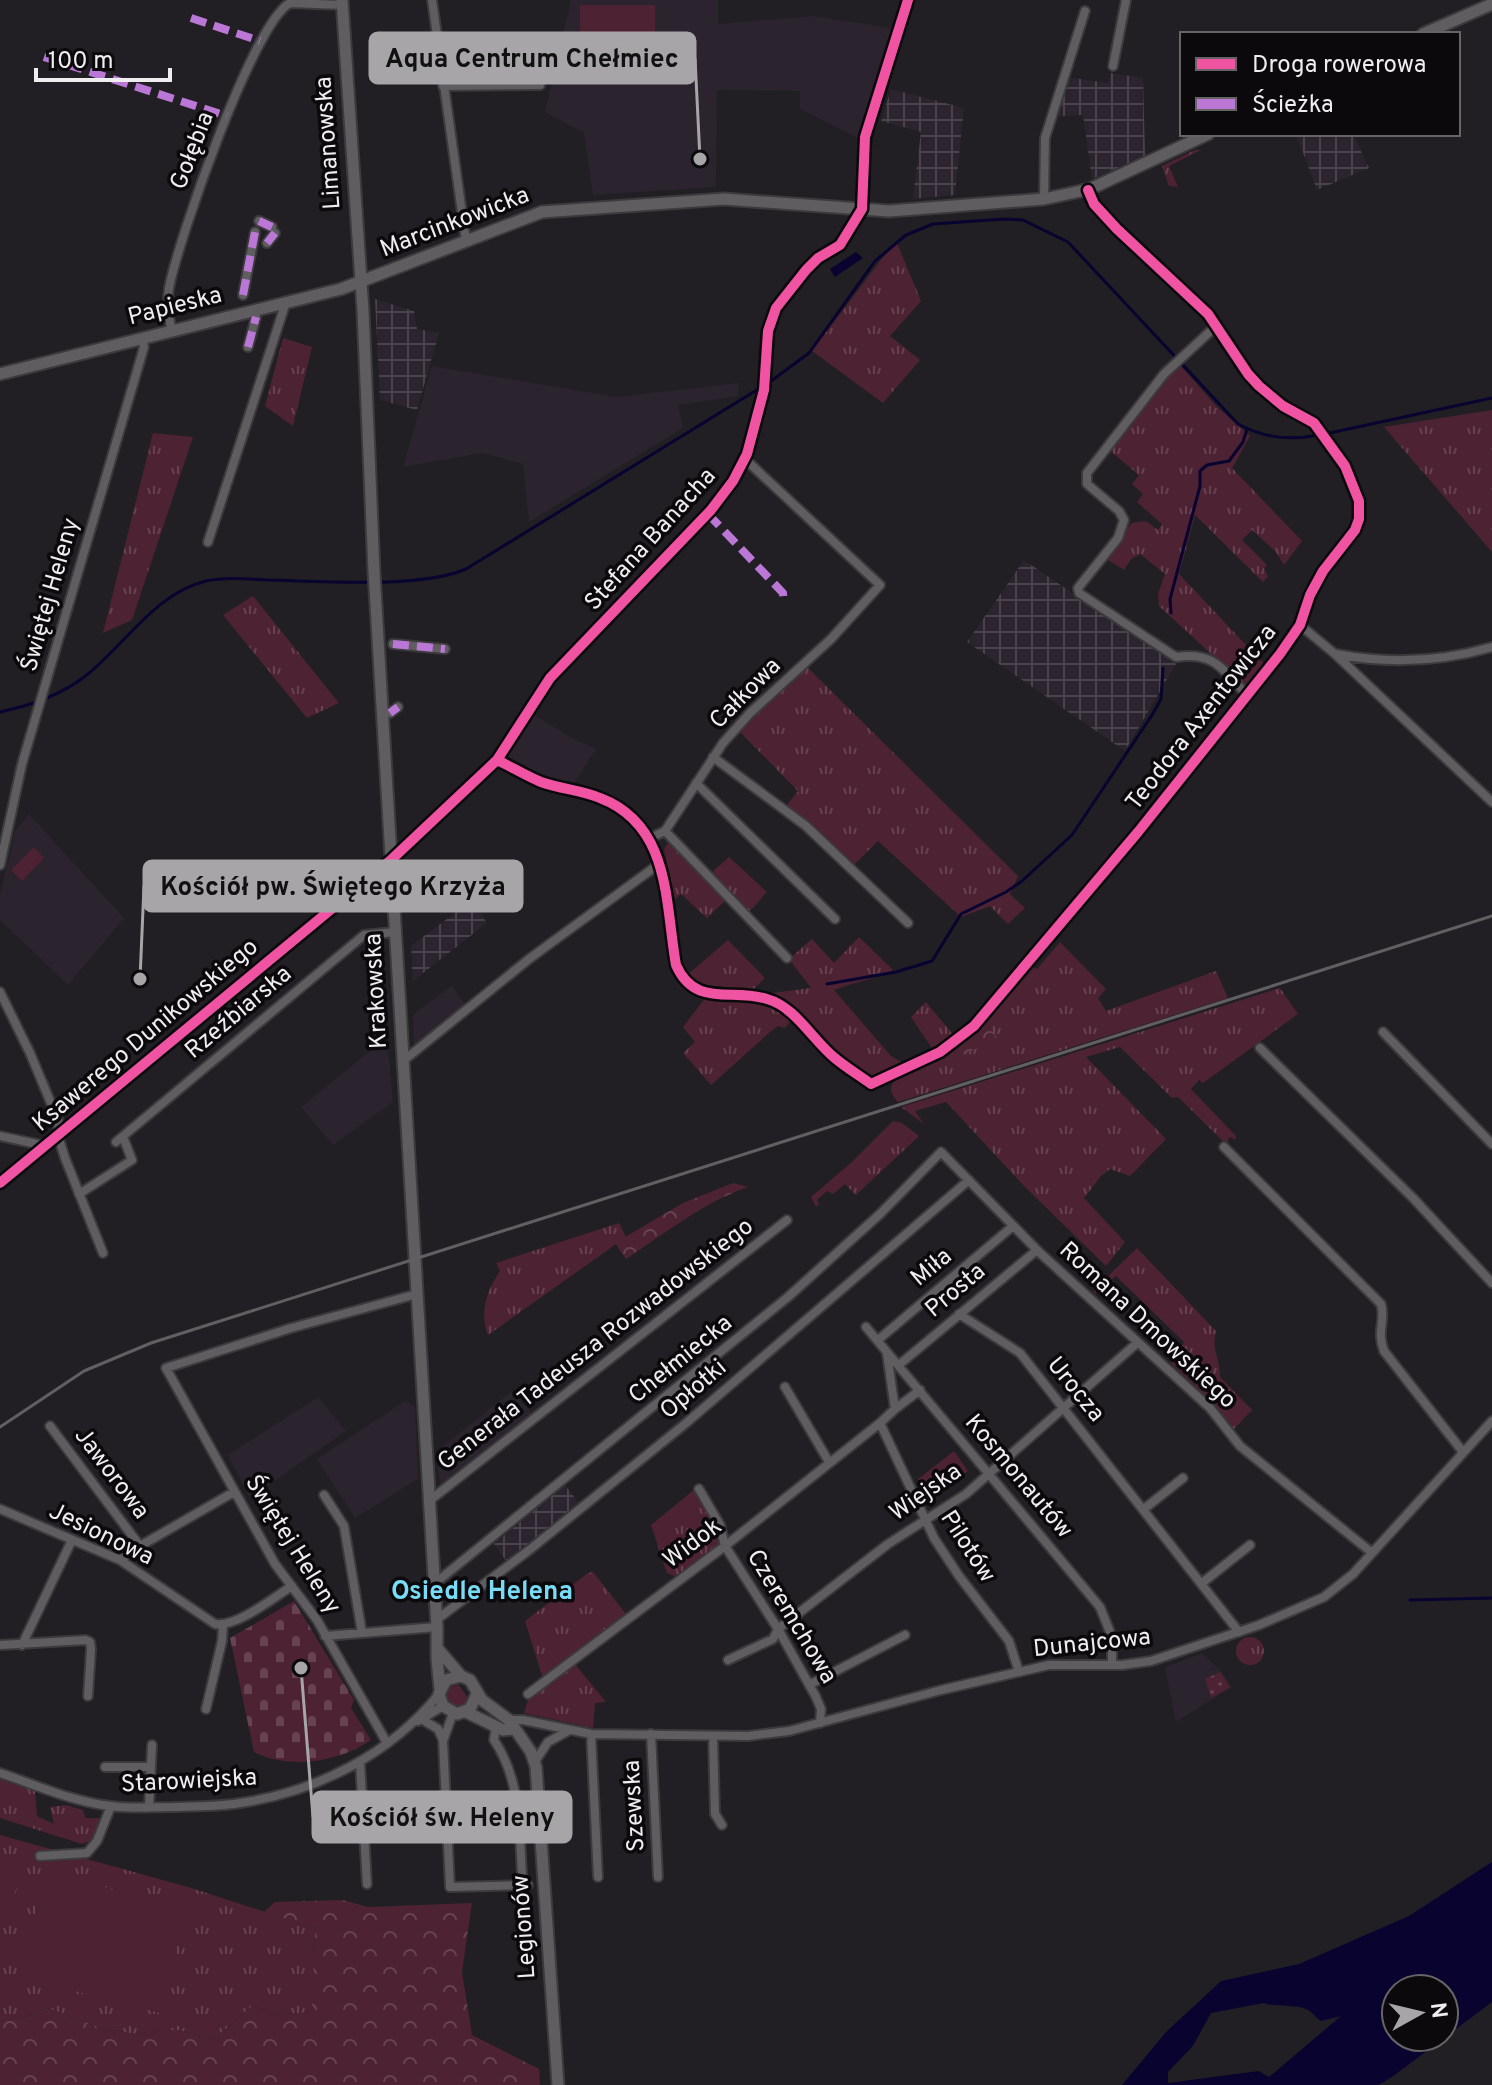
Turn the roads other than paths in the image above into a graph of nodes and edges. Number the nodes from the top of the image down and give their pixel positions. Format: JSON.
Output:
{"nodes":[{"id":1,"x":432,"y":0,"type":"edge"},
{"id":2,"x":908,"y":0,"type":"edge"},
{"id":3,"x":1126,"y":0,"type":"edge"},
{"id":4,"x":342,"y":2,"type":"edge"},
{"id":5,"x":1492,"y":4,"type":"edge"},
{"id":6,"x":1085,"y":11,"type":"dead end"},
{"id":7,"x":1428,"y":32,"type":"edge"},
{"id":8,"x":1113,"y":66,"type":"dead end"},
{"id":9,"x":540,"y":85,"type":"dead end"},
{"id":10,"x":443,"y":86,"type":"junction"},
{"id":11,"x":1204,"y":136,"type":"edge"},
{"id":12,"x":1088,"y":190,"type":"junction"},
{"id":13,"x":1044,"y":199,"type":"junction"},
{"id":14,"x":862,"y":209,"type":"junction"},
{"id":15,"x":259,"y":221,"type":"dead end"},
{"id":16,"x":255,"y":232,"type":"dead end"},
{"id":17,"x":466,"y":241,"type":"junction"},
{"id":18,"x":267,"y":243,"type":"dead end"},
{"id":19,"x":361,"y":282,"type":"junction"},
{"id":20,"x":243,"y":295,"type":"dead end"},
{"id":21,"x":286,"y":302,"type":"junction"},
{"id":22,"x":256,"y":317,"type":"dead end"},
{"id":23,"x":1216,"y":326,"type":"junction"},
{"id":24,"x":172,"y":331,"type":"junction"},
{"id":25,"x":142,"y":338,"type":"junction"},
{"id":26,"x":248,"y":347,"type":"dead end"},
{"id":27,"x":0,"y":374,"type":"edge"},
{"id":28,"x":745,"y":459,"type":"junction"},
{"id":29,"x":208,"y":542,"type":"dead end"},
{"id":30,"x":1300,"y":625,"type":"junction"},
{"id":31,"x":393,"y":644,"type":"dead end"},
{"id":32,"x":1492,"y":647,"type":"edge"},
{"id":33,"x":445,"y":649,"type":"dead end"},
{"id":34,"x":1335,"y":654,"type":"junction"},
{"id":35,"x":1248,"y":696,"type":"junction"},
{"id":36,"x":398,"y":707,"type":"dead end"},
{"id":37,"x":390,"y":713,"type":"dead end"},
{"id":38,"x":713,"y":757,"type":"junction"},
{"id":39,"x":497,"y":760,"type":"junction"},
{"id":40,"x":696,"y":783,"type":"junction"},
{"id":41,"x":1492,"y":802,"type":"edge"},
{"id":42,"x":665,"y":831,"type":"junction"},
{"id":43,"x":650,"y":838,"type":"junction"},
{"id":44,"x":392,"y":859,"type":"junction"},
{"id":45,"x":659,"y":864,"type":"junction"},
{"id":46,"x":0,"y":865,"type":"edge"},
{"id":47,"x":835,"y":919,"type":"dead end"},
{"id":48,"x":908,"y":923,"type":"dead end"},
{"id":49,"x":396,"y":932,"type":"junction"},
{"id":50,"x":787,"y":958,"type":"dead end"},
{"id":51,"x":0,"y":992,"type":"edge"},
{"id":52,"x":1383,"y":1032,"type":"dead end"},
{"id":53,"x":1260,"y":1048,"type":"dead end"},
{"id":54,"x":403,"y":1061,"type":"junction"},
{"id":55,"x":59,"y":1135,"type":"junction"},
{"id":56,"x":0,"y":1136,"type":"edge"},
{"id":57,"x":1492,"y":1144,"type":"edge"},
{"id":58,"x":46,"y":1146,"type":"junction"},
{"id":59,"x":1224,"y":1147,"type":"dead end"},
{"id":60,"x":941,"y":1152,"type":"joint"},
{"id":61,"x":969,"y":1180,"type":"junction"},
{"id":62,"x":0,"y":1183,"type":"edge"},
{"id":63,"x":79,"y":1194,"type":"junction"},
{"id":64,"x":787,"y":1220,"type":"dead end"},
{"id":65,"x":1013,"y":1226,"type":"junction"},
{"id":66,"x":1037,"y":1250,"type":"junction"},
{"id":67,"x":103,"y":1253,"type":"dead end"},
{"id":68,"x":1492,"y":1283,"type":"edge"},
{"id":69,"x":417,"y":1294,"type":"junction"},
{"id":70,"x":959,"y":1314,"type":"junction"},
{"id":71,"x":866,"y":1327,"type":"dead end"},
{"id":72,"x":878,"y":1340,"type":"junction"},
{"id":73,"x":1137,"y":1343,"type":"junction"},
{"id":74,"x":887,"y":1353,"type":"junction"},
{"id":75,"x":900,"y":1364,"type":"junction"},
{"id":76,"x":785,"y":1387,"type":"dead end"},
{"id":77,"x":920,"y":1390,"type":"junction"},
{"id":78,"x":1063,"y":1408,"type":"junction"},
{"id":79,"x":895,"y":1409,"type":"junction"},
{"id":80,"x":1492,"y":1421,"type":"edge"},
{"id":81,"x":880,"y":1423,"type":"junction"},
{"id":82,"x":50,"y":1426,"type":"dead end"},
{"id":83,"x":1463,"y":1452,"type":"junction"},
{"id":84,"x":829,"y":1462,"type":"junction"},
{"id":85,"x":989,"y":1472,"type":"junction"},
{"id":86,"x":1183,"y":1478,"type":"dead end"},
{"id":87,"x":699,"y":1489,"type":"dead end"},
{"id":88,"x":234,"y":1492,"type":"junction"},
{"id":89,"x":324,"y":1495,"type":"dead end"},
{"id":90,"x":429,"y":1501,"type":"junction"},
{"id":91,"x":0,"y":1509,"type":"edge"},
{"id":92,"x":1144,"y":1509,"type":"junction"},
{"id":93,"x":924,"y":1520,"type":"junction"},
{"id":94,"x":72,"y":1540,"type":"junction"},
{"id":95,"x":1250,"y":1545,"type":"dead end"},
{"id":96,"x":140,"y":1546,"type":"junction"},
{"id":97,"x":725,"y":1546,"type":"junction"},
{"id":98,"x":1371,"y":1552,"type":"junction"},
{"id":99,"x":120,"y":1560,"type":"junction"},
{"id":100,"x":1202,"y":1583,"type":"junction"},
{"id":101,"x":434,"y":1584,"type":"junction"},
{"id":102,"x":292,"y":1586,"type":"junction"},
{"id":103,"x":437,"y":1624,"type":"junction"},
{"id":104,"x":223,"y":1626,"type":"junction"},
{"id":105,"x":778,"y":1629,"type":"junction"},
{"id":106,"x":1239,"y":1632,"type":"junction"},
{"id":107,"x":362,"y":1633,"type":"junction"},
{"id":108,"x":905,"y":1635,"type":"dead end"},
{"id":109,"x":325,"y":1636,"type":"junction"},
{"id":110,"x":0,"y":1645,"type":"edge"},
{"id":111,"x":22,"y":1645,"type":"junction"},
{"id":112,"x":438,"y":1649,"type":"junction"},
{"id":113,"x":728,"y":1660,"type":"dead end"},
{"id":114,"x":1112,"y":1664,"type":"junction"},
{"id":115,"x":1019,"y":1672,"type":"junction"},
{"id":116,"x":461,"y":1676,"type":"junction"},
{"id":117,"x":809,"y":1685,"type":"junction"},
{"id":118,"x":477,"y":1694,"type":"junction"},
{"id":119,"x":528,"y":1694,"type":"dead end"},
{"id":120,"x":88,"y":1696,"type":"dead end"},
{"id":121,"x":448,"y":1703,"type":"junction"},
{"id":122,"x":206,"y":1709,"type":"dead end"},
{"id":123,"x":418,"y":1721,"type":"junction"},
{"id":124,"x":820,"y":1723,"type":"junction"},
{"id":125,"x":511,"y":1725,"type":"junction"},
{"id":126,"x":496,"y":1726,"type":"junction"},
{"id":127,"x":569,"y":1731,"type":"junction"},
{"id":128,"x":591,"y":1734,"type":"junction"},
{"id":129,"x":651,"y":1734,"type":"junction"},
{"id":130,"x":713,"y":1736,"type":"junction"},
{"id":131,"x":443,"y":1741,"type":"junction"},
{"id":132,"x":387,"y":1743,"type":"junction"},
{"id":133,"x":152,"y":1745,"type":"dead end"},
{"id":134,"x":360,"y":1762,"type":"junction"},
{"id":135,"x":534,"y":1763,"type":"junction"},
{"id":136,"x":105,"y":1767,"type":"dead end"},
{"id":137,"x":151,"y":1767,"type":"junction"},
{"id":138,"x":0,"y":1773,"type":"edge"},
{"id":139,"x":111,"y":1806,"type":"junction"},
{"id":140,"x":149,"y":1807,"type":"junction"},
{"id":141,"x":722,"y":1825,"type":"dead end"},
{"id":142,"x":40,"y":1856,"type":"dead end"},
{"id":143,"x":598,"y":1877,"type":"dead end"},
{"id":144,"x":658,"y":1877,"type":"dead end"},
{"id":145,"x":367,"y":1884,"type":"dead end"},
{"id":146,"x":558,"y":2085,"type":"edge"}],
"edges":[{"from":1,"to":10,"type":"street"},
{"from":2,"to":14,"type":"street"},
{"from":3,"to":8,"type":"street"},
{"from":4,"to":19,"type":"main road","name":"Limanowska"},
{"from":4,"to":24,"type":"street","name":"Gołębia"},
{"from":5,"to":7,"type":"main road"},
{"from":6,"to":13,"type":"street"},
{"from":9,"to":10,"type":"street"},
{"from":10,"to":17,"type":"street"},
{"from":11,"to":12,"type":"main road","name":"Marcinkowicka"},
{"from":12,"to":13,"type":"main road","name":"Marcinkowicka"},
{"from":12,"to":23,"type":"street","name":"Teodora Axentowicza"},
{"from":13,"to":14,"type":"main road","name":"Marcinkowicka"},
{"from":14,"to":17,"type":"main road","name":"Marcinkowicka"},
{"from":14,"to":28,"type":"street","name":"Stefana Banacha"},
{"from":15,"to":18,"type":"street"},
{"from":16,"to":20,"type":"street"},
{"from":17,"to":19,"type":"main road","name":"Marcinkowicka"},
{"from":19,"to":21,"type":"main road","name":"Papieska"},
{"from":19,"to":44,"type":"main road","name":"Krakowska"},
{"from":21,"to":24,"type":"main road","name":"Papieska"},
{"from":21,"to":29,"type":"street"},
{"from":22,"to":26,"type":"street"},
{"from":23,"to":30,"type":"street","name":"Teodora Axentowicza"},
{"from":23,"to":35,"type":"street"},
{"from":24,"to":25,"type":"main road","name":"Papieska"},
{"from":25,"to":27,"type":"main road","name":"Papieska"},
{"from":25,"to":46,"type":"street","name":"Świętej Heleny"},
{"from":28,"to":38,"type":"street","name":"Całkowa"},
{"from":28,"to":39,"type":"street","name":"Stefana Banacha"},
{"from":30,"to":34,"type":"street"},
{"from":30,"to":35,"type":"street","name":"Teodora Axentowicza"},
{"from":31,"to":33,"type":"street"},
{"from":32,"to":34,"type":"street"},
{"from":34,"to":41,"type":"street"},
{"from":35,"to":45,"type":"street","name":"Teodora Axentowicza"},
{"from":36,"to":37,"type":"street"},
{"from":38,"to":40,"type":"street","name":"Całkowa"},
{"from":38,"to":48,"type":"street"},
{"from":39,"to":43,"type":"street"},
{"from":39,"to":44,"type":"street","name":"Stefana Banacha"},
{"from":40,"to":42,"type":"street","name":"Całkowa"},
{"from":40,"to":47,"type":"street"},
{"from":42,"to":43,"type":"street"},
{"from":42,"to":50,"type":"street"},
{"from":43,"to":45,"type":"street"},
{"from":44,"to":49,"type":"main road","name":"Krakowska"},
{"from":44,"to":55,"type":"street","name":"Ksawerego Dunikowskiego"},
{"from":45,"to":54,"type":"street"},
{"from":49,"to":54,"type":"main road","name":"Krakowska"},
{"from":49,"to":63,"type":"street","name":"Rzeźbiarska"},
{"from":51,"to":55,"type":"street"},
{"from":52,"to":57,"type":"street"},
{"from":53,"to":68,"type":"street"},
{"from":54,"to":69,"type":"main road","name":"Krakowska"},
{"from":55,"to":58,"type":"street","name":"Ksawerego Dunikowskiego"},
{"from":55,"to":63,"type":"street"},
{"from":56,"to":58,"type":"street"},
{"from":58,"to":62,"type":"street","name":"Ksawerego Dunikowskiego"},
{"from":59,"to":83,"type":"street"},
{"from":60,"to":61,"type":"street","name":"Romana Dmowskiego"},
{"from":60,"to":101,"type":"street","name":"Chełmiecka"},
{"from":61,"to":65,"type":"street","name":"Romana Dmowskiego"},
{"from":61,"to":103,"type":"street","name":"Opłotki"},
{"from":63,"to":67,"type":"street"},
{"from":64,"to":90,"type":"street","name":"Generała Tadeusza Rozwadowskiego"},
{"from":65,"to":66,"type":"street","name":"Romana Dmowskiego"},
{"from":65,"to":72,"type":"street","name":"Miła"},
{"from":66,"to":70,"type":"street","name":"Prosta"},
{"from":66,"to":73,"type":"street","name":"Romana Dmowskiego"},
{"from":69,"to":88,"type":"street","name":"Świętej Heleny"},
{"from":69,"to":90,"type":"main road","name":"Krakowska"},
{"from":70,"to":75,"type":"street","name":"Prosta"},
{"from":70,"to":78,"type":"street","name":"Urocza"},
{"from":71,"to":72,"type":"street","name":"Kosmonautów"},
{"from":72,"to":74,"type":"street","name":"Kosmonautów"},
{"from":73,"to":78,"type":"street","name":"Wiejska"},
{"from":73,"to":98,"type":"street","name":"Romana Dmowskiego"},
{"from":74,"to":75,"type":"street","name":"Kosmonautów"},
{"from":74,"to":79,"type":"street"},
{"from":75,"to":77,"type":"street","name":"Kosmonautów"},
{"from":76,"to":84,"type":"street"},
{"from":77,"to":79,"type":"street"},
{"from":77,"to":85,"type":"street","name":"Kosmonautów"},
{"from":78,"to":85,"type":"street","name":"Wiejska"},
{"from":78,"to":92,"type":"street","name":"Urocza"},
{"from":79,"to":81,"type":"street"},
{"from":80,"to":83,"type":"street","name":"Dunajcowa"},
{"from":81,"to":84,"type":"street","name":"Widok"},
{"from":81,"to":93,"type":"street","name":"Pilotów"},
{"from":82,"to":96,"type":"street","name":"Jaworowa"},
{"from":83,"to":98,"type":"street","name":"Dunajcowa"},
{"from":84,"to":97,"type":"street","name":"Widok"},
{"from":85,"to":93,"type":"street","name":"Wiejska"},
{"from":85,"to":114,"type":"street","name":"Kosmonautów"},
{"from":86,"to":92,"type":"street"},
{"from":87,"to":97,"type":"street","name":"Czeremchowa"},
{"from":88,"to":96,"type":"street","name":"Jaworowa"},
{"from":88,"to":102,"type":"street","name":"Świętej Heleny"},
{"from":89,"to":107,"type":"street"},
{"from":90,"to":101,"type":"main road","name":"Krakowska"},
{"from":91,"to":94,"type":"street","name":"Jesionowa"},
{"from":92,"to":100,"type":"street","name":"Urocza"},
{"from":93,"to":105,"type":"street","name":"Wiejska"},
{"from":93,"to":115,"type":"street","name":"Pilotów"},
{"from":94,"to":99,"type":"street","name":"Jesionowa"},
{"from":94,"to":111,"type":"street"},
{"from":95,"to":100,"type":"street"},
{"from":96,"to":99,"type":"street","name":"Jaworowa"},
{"from":97,"to":105,"type":"street","name":"Czeremchowa"},
{"from":97,"to":119,"type":"street","name":"Widok"},
{"from":98,"to":106,"type":"street","name":"Dunajcowa"},
{"from":99,"to":104,"type":"street","name":"Jesionowa"},
{"from":100,"to":106,"type":"street","name":"Urocza"},
{"from":101,"to":103,"type":"main road","name":"Krakowska"},
{"from":102,"to":104,"type":"street"},
{"from":102,"to":109,"type":"street","name":"Świętej Heleny"},
{"from":103,"to":107,"type":"street"},
{"from":103,"to":112,"type":"main road","name":"Krakowska"},
{"from":104,"to":122,"type":"street"},
{"from":105,"to":113,"type":"street","name":"Wiejska"},
{"from":105,"to":117,"type":"street","name":"Czeremchowa"},
{"from":106,"to":114,"type":"street","name":"Dunajcowa"},
{"from":107,"to":109,"type":"street"},
{"from":108,"to":117,"type":"street"},
{"from":109,"to":132,"type":"street","name":"Świętej Heleny"},
{"from":110,"to":111,"type":"street"},
{"from":111,"to":120,"type":"street"},
{"from":112,"to":116,"type":"main road"},
{"from":112,"to":121,"type":"main road","name":"Krakowska"},
{"from":114,"to":115,"type":"street","name":"Dunajcowa"},
{"from":115,"to":124,"type":"street","name":"Dunajcowa"},
{"from":116,"to":118,"type":"main road"},
{"from":116,"to":121,"type":"main road"},
{"from":117,"to":124,"type":"street","name":"Czeremchowa"},
{"from":118,"to":121,"type":"main road"},
{"from":118,"to":125,"type":"main road"},
{"from":121,"to":123,"type":"street","name":"Starowiejska"},
{"from":121,"to":126,"type":"main road"},
{"from":121,"to":131,"type":"street","name":"Krakowska"},
{"from":123,"to":131,"type":"street"},
{"from":123,"to":132,"type":"street","name":"Starowiejska"},
{"from":124,"to":130,"type":"street","name":"Dunajcowa"},
{"from":125,"to":126,"type":"main road"},
{"from":125,"to":127,"type":"street","name":"Dunajcowa"},
{"from":125,"to":135,"type":"main road","name":"Legionów"},
{"from":126,"to":131,"type":"street","name":"Krakowska"},
{"from":127,"to":128,"type":"street","name":"Dunajcowa"},
{"from":127,"to":135,"type":"street"},
{"from":128,"to":129,"type":"street","name":"Dunajcowa"},
{"from":128,"to":143,"type":"street"},
{"from":129,"to":130,"type":"street","name":"Dunajcowa"},
{"from":129,"to":144,"type":"street","name":"Szewska"},
{"from":130,"to":141,"type":"street"},
{"from":132,"to":134,"type":"street","name":"Starowiejska"},
{"from":133,"to":137,"type":"street"},
{"from":134,"to":140,"type":"street","name":"Starowiejska"},
{"from":134,"to":145,"type":"street"},
{"from":135,"to":146,"type":"main road","name":"Legionów"},
{"from":136,"to":137,"type":"street"},
{"from":137,"to":140,"type":"street"},
{"from":138,"to":139,"type":"street","name":"Starowiejska"},
{"from":139,"to":140,"type":"street","name":"Starowiejska"},
{"from":139,"to":142,"type":"street"}]}
